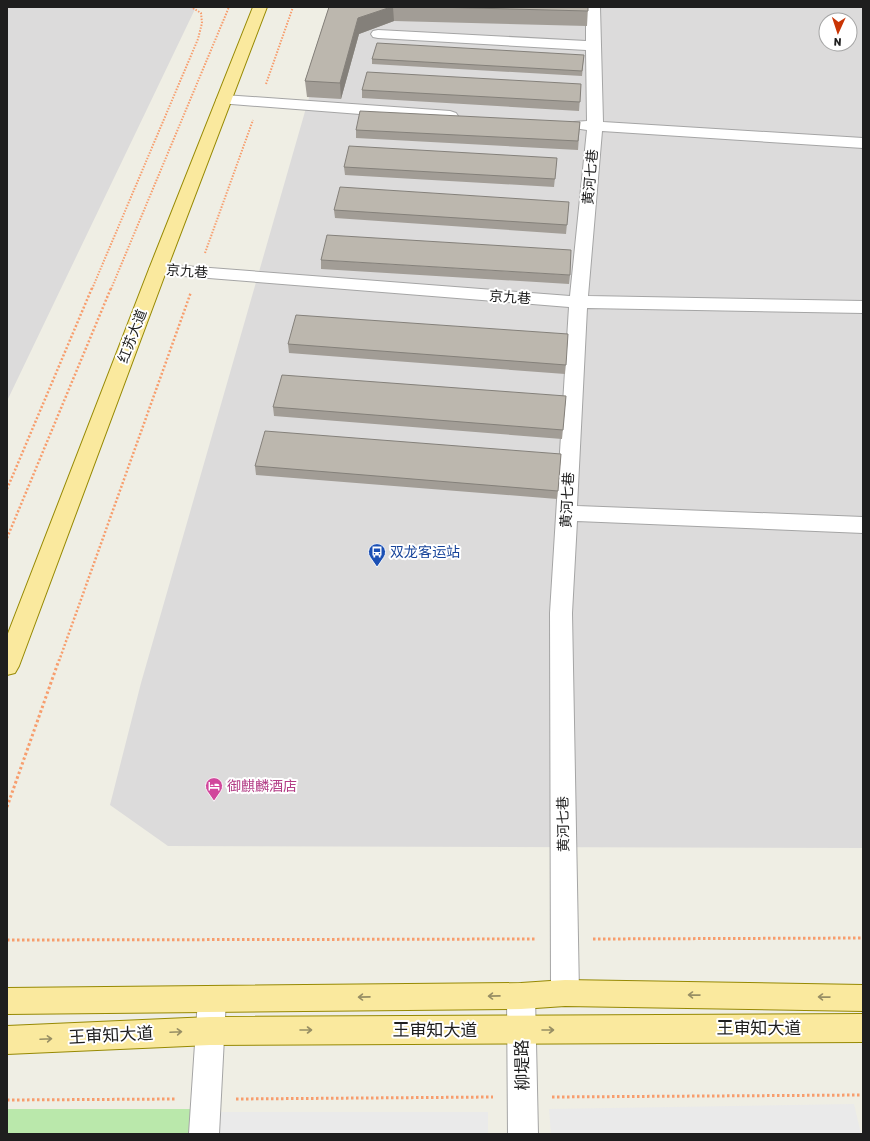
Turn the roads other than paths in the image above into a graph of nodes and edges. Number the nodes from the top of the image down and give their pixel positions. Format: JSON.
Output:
{"nodes":[{"id":1,"x":260,"y":7,"type":"edge"},
{"id":2,"x":593,"y":7,"type":"edge"},
{"id":3,"x":378,"y":34,"type":"edge"},
{"id":4,"x":594,"y":46,"type":"junction"},
{"id":5,"x":224,"y":100,"type":"junction"},
{"id":6,"x":462,"y":117,"type":"edge"},
{"id":7,"x":563,"y":124,"type":"edge"},
{"id":8,"x":594,"y":126,"type":"junction"},
{"id":9,"x":863,"y":143,"type":"edge"},
{"id":10,"x":158,"y":269,"type":"junction"},
{"id":11,"x":578,"y":302,"type":"junction"},
{"id":12,"x":863,"y":307,"type":"edge"},
{"id":13,"x":566,"y":513,"type":"junction"},
{"id":14,"x":863,"y":525,"type":"edge"},
{"id":15,"x":7,"y":666,"type":"edge"},
{"id":16,"x":565,"y":993,"type":"junction"},
{"id":17,"x":521,"y":996,"type":"junction"},
{"id":18,"x":863,"y":998,"type":"edge"},
{"id":19,"x":212,"y":999,"type":"junction"},
{"id":20,"x":7,"y":1001,"type":"edge"},
{"id":21,"x":863,"y":1028,"type":"edge"},
{"id":22,"x":522,"y":1030,"type":"junction"},
{"id":23,"x":210,"y":1031,"type":"junction"},
{"id":24,"x":7,"y":1040,"type":"edge"},
{"id":25,"x":204,"y":1134,"type":"edge"},
{"id":26,"x":523,"y":1134,"type":"edge"}],
"edges":[{"from":1,"to":5,"type":"main road","name":"红苏大道"},
{"from":2,"to":4,"type":"street","name":"黄河七巷"},
{"from":3,"to":4,"type":"street"},
{"from":4,"to":8,"type":"street","name":"黄河七巷"},
{"from":5,"to":6,"type":"street"},
{"from":5,"to":10,"type":"main road","name":"红苏大道"},
{"from":7,"to":8,"type":"street"},
{"from":8,"to":9,"type":"street"},
{"from":8,"to":11,"type":"street","name":"黄河七巷"},
{"from":10,"to":11,"type":"street","name":"京九巷"},
{"from":10,"to":15,"type":"main road","name":"红苏大道"},
{"from":11,"to":12,"type":"street","name":"京九巷"},
{"from":11,"to":13,"type":"street","name":"黄河七巷"},
{"from":13,"to":14,"type":"street"},
{"from":13,"to":16,"type":"street","name":"黄河七巷"},
{"from":16,"to":17,"type":"main road","name":"王审知大道"},
{"from":18,"to":16,"type":"main road","name":"王审知大道","one_way":true},
{"from":17,"to":19,"type":"main road","name":"王审知大道","one_way":true},
{"from":17,"to":22,"type":"street","name":"柳堤路"},
{"from":19,"to":20,"type":"main road","name":"王审知大道"},
{"from":19,"to":23,"type":"street"},
{"from":22,"to":21,"type":"main road","name":"王审知大道","one_way":true},
{"from":23,"to":22,"type":"main road","name":"王审知大道","one_way":true},
{"from":22,"to":26,"type":"street","name":"柳堤路"},
{"from":24,"to":23,"type":"main road","name":"王审知大道","one_way":true},
{"from":23,"to":25,"type":"street"}]}
